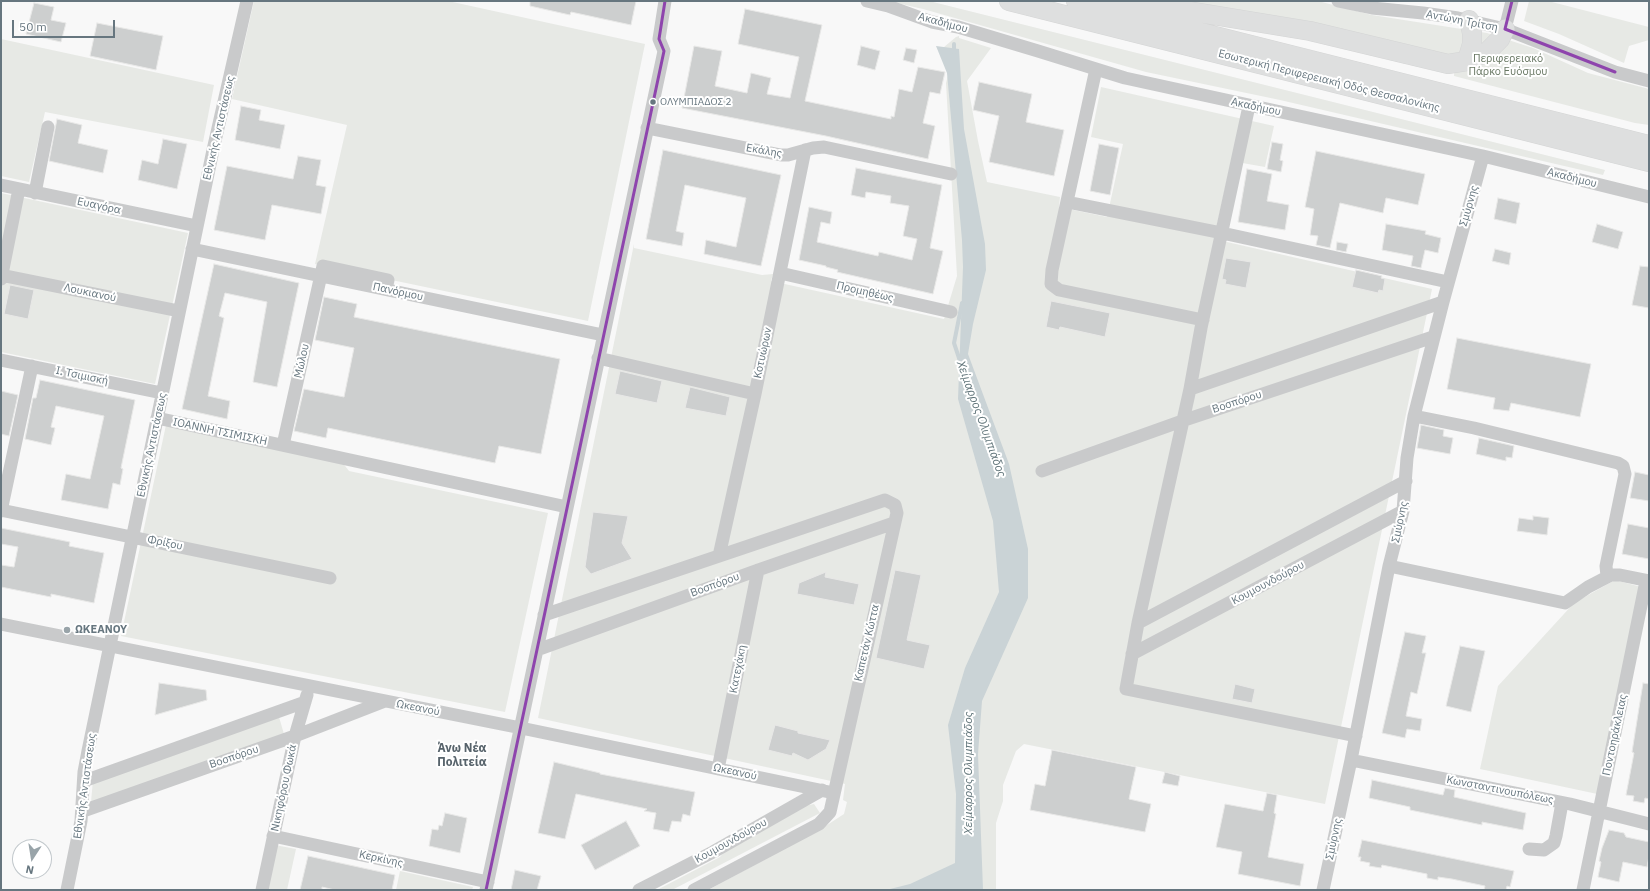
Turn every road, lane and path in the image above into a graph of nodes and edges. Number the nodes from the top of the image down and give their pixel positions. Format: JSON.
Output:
{"nodes":[{"id":1,"x":247,"y":1,"type":"edge"},
{"id":2,"x":665,"y":1,"type":"edge"},
{"id":3,"x":867,"y":1,"type":"edge"},
{"id":4,"x":1009,"y":1,"type":"edge"},
{"id":5,"x":1076,"y":1,"type":"edge"},
{"id":6,"x":1127,"y":1,"type":"edge"},
{"id":7,"x":1338,"y":1,"type":"edge"},
{"id":8,"x":1512,"y":1,"type":"edge"},
{"id":9,"x":1373,"y":5,"type":"edge"},
{"id":10,"x":1469,"y":20,"type":"junction"},
{"id":11,"x":1505,"y":29,"type":"junction"},
{"id":12,"x":1467,"y":61,"type":"junction"},
{"id":13,"x":1096,"y":69,"type":"junction"},
{"id":14,"x":1649,"y":81,"type":"edge"},
{"id":15,"x":1248,"y":106,"type":"junction"},
{"id":16,"x":48,"y":127,"type":"dead end"},
{"id":17,"x":646,"y":128,"type":"junction"},
{"id":18,"x":805,"y":150,"type":"junction"},
{"id":19,"x":1646,"y":153,"type":"edge"},
{"id":20,"x":1483,"y":156,"type":"junction"},
{"id":21,"x":951,"y":174,"type":"dead end"},
{"id":22,"x":1,"y":186,"type":"edge"},
{"id":23,"x":19,"y":189,"type":"junction"},
{"id":24,"x":35,"y":192,"type":"junction"},
{"id":25,"x":1649,"y":197,"type":"edge"},
{"id":26,"x":1067,"y":202,"type":"junction"},
{"id":27,"x":197,"y":226,"type":"junction"},
{"id":28,"x":1222,"y":233,"type":"junction"},
{"id":29,"x":192,"y":248,"type":"junction"},
{"id":30,"x":780,"y":273,"type":"junction"},
{"id":31,"x":1,"y":276,"type":"edge"},
{"id":32,"x":321,"y":276,"type":"junction"},
{"id":33,"x":1448,"y":282,"type":"junction"},
{"id":34,"x":1443,"y":302,"type":"junction"},
{"id":35,"x":179,"y":311,"type":"junction"},
{"id":36,"x":951,"y":312,"type":"dead end"},
{"id":37,"x":1203,"y":320,"type":"junction"},
{"id":38,"x":603,"y":335,"type":"junction"},
{"id":39,"x":1433,"y":337,"type":"junction"},
{"id":40,"x":598,"y":358,"type":"junction"},
{"id":41,"x":1,"y":360,"type":"edge"},
{"id":42,"x":32,"y":366,"type":"junction"},
{"id":43,"x":1190,"y":389,"type":"junction"},
{"id":44,"x":162,"y":393,"type":"junction"},
{"id":45,"x":755,"y":394,"type":"junction"},
{"id":46,"x":1414,"y":416,"type":"junction"},
{"id":47,"x":157,"y":418,"type":"junction"},
{"id":48,"x":1182,"y":421,"type":"junction"},
{"id":49,"x":283,"y":445,"type":"junction"},
{"id":50,"x":1042,"y":471,"type":"dead end"},
{"id":51,"x":1406,"y":481,"type":"junction"},
{"id":52,"x":567,"y":507,"type":"junction"},
{"id":53,"x":1,"y":510,"type":"edge"},
{"id":54,"x":1403,"y":512,"type":"junction"},
{"id":55,"x":894,"y":523,"type":"junction"},
{"id":56,"x":133,"y":537,"type":"junction"},
{"id":57,"x":719,"y":556,"type":"junction"},
{"id":58,"x":1389,"y":566,"type":"junction"},
{"id":59,"x":758,"y":570,"type":"junction"},
{"id":60,"x":1607,"y":576,"type":"junction"},
{"id":61,"x":330,"y":578,"type":"dead end"},
{"id":62,"x":1648,"y":581,"type":"edge"},
{"id":63,"x":544,"y":615,"type":"junction"},
{"id":64,"x":1138,"y":623,"type":"junction"},
{"id":65,"x":1,"y":624,"type":"edge"},
{"id":66,"x":110,"y":647,"type":"junction"},
{"id":67,"x":537,"y":650,"type":"junction"},
{"id":68,"x":1132,"y":654,"type":"junction"},
{"id":69,"x":309,"y":686,"type":"junction"},
{"id":70,"x":385,"y":701,"type":"junction"},
{"id":71,"x":305,"y":702,"type":"junction"},
{"id":72,"x":521,"y":728,"type":"junction"},
{"id":73,"x":295,"y":736,"type":"junction"},
{"id":74,"x":1356,"y":736,"type":"junction"},
{"id":75,"x":1351,"y":760,"type":"junction"},
{"id":76,"x":718,"y":769,"type":"junction"},
{"id":77,"x":84,"y":781,"type":"junction"},
{"id":78,"x":828,"y":792,"type":"junction"},
{"id":79,"x":1562,"y":803,"type":"junction"},
{"id":80,"x":83,"y":811,"type":"junction"},
{"id":81,"x":1599,"y":812,"type":"junction"},
{"id":82,"x":1649,"y":824,"type":"edge"},
{"id":83,"x":273,"y":836,"type":"junction"},
{"id":84,"x":1529,"y":849,"type":"dead end"},
{"id":85,"x":487,"y":886,"type":"edge"},
{"id":86,"x":71,"y":889,"type":"edge"},
{"id":87,"x":262,"y":890,"type":"edge"},
{"id":88,"x":639,"y":890,"type":"edge"},
{"id":89,"x":694,"y":890,"type":"edge"},
{"id":90,"x":1323,"y":890,"type":"edge"},
{"id":91,"x":1583,"y":890,"type":"edge"}],
"edges":[{"from":1,"to":27,"type":"street","name":"Εθνικής Αντιστάσεως"},
{"from":2,"to":17,"type":"street"},
{"from":3,"to":13,"type":"street","name":"Ακαδήμου"},
{"from":4,"to":19,"type":"highway","name":"Εσωτερική Περιφερειακή Οδός Θεσσαλονίκης"},
{"from":5,"to":19,"type":"highway","name":"Εσωτερική Περιφερειακή Οδός Θεσσαλονίκης"},
{"from":6,"to":12,"type":"highway"},
{"from":7,"to":9,"type":"street","name":"Αντώνη Τρίτση"},
{"from":8,"to":11,"type":"street"},
{"from":9,"to":10,"type":"street","name":"Αντώνη Τρίτση"},
{"from":10,"to":11,"type":"street","name":"Αντώνη Τρίτση"},
{"from":10,"to":12,"type":"highway"},
{"from":11,"to":12,"type":"highway"},
{"from":11,"to":14,"type":"street","name":"Αντώνη Τρίτση"},
{"from":13,"to":15,"type":"street","name":"Ακαδήμου"},
{"from":13,"to":26,"type":"street"},
{"from":15,"to":20,"type":"street","name":"Ακαδήμου"},
{"from":15,"to":28,"type":"street"},
{"from":16,"to":24,"type":"street"},
{"from":17,"to":18,"type":"street","name":"Εκάλης"},
{"from":17,"to":38,"type":"street"},
{"from":18,"to":21,"type":"street","name":"Εκάλης"},
{"from":18,"to":30,"type":"street","name":"Κοτυώρων"},
{"from":20,"to":25,"type":"street","name":"Ακαδήμου"},
{"from":20,"to":33,"type":"street","name":"Σμύρνης"},
{"from":22,"to":23,"type":"street","name":"Ευαγόρα"},
{"from":23,"to":24,"type":"street","name":"Ευαγόρα"},
{"from":23,"to":31,"type":"street"},
{"from":24,"to":27,"type":"street","name":"Ευαγόρα"},
{"from":26,"to":28,"type":"street"},
{"from":26,"to":37,"type":"street"},
{"from":27,"to":29,"type":"street","name":"Εθνικής Αντιστάσεως"},
{"from":28,"to":33,"type":"street"},
{"from":28,"to":37,"type":"street"},
{"from":29,"to":32,"type":"street","name":"Πανόρμου"},
{"from":29,"to":35,"type":"street","name":"Εθνικής Αντιστάσεως"},
{"from":30,"to":36,"type":"street","name":"Προμηθέως"},
{"from":30,"to":45,"type":"street","name":"Κοτυώρων"},
{"from":31,"to":35,"type":"street","name":"Λουκιανού"},
{"from":32,"to":38,"type":"street","name":"Πανόρμου"},
{"from":32,"to":49,"type":"street","name":"Μώλου"},
{"from":33,"to":34,"type":"street","name":"Σμύρνης"},
{"from":34,"to":39,"type":"street","name":"Σμύρνης"},
{"from":34,"to":43,"type":"street"},
{"from":35,"to":44,"type":"street","name":"Εθνικής Αντιστάσεως"},
{"from":37,"to":43,"type":"street"},
{"from":38,"to":40,"type":"street"},
{"from":39,"to":46,"type":"street","name":"Σμύρνης"},
{"from":39,"to":48,"type":"street","name":"Βοσπόρου"},
{"from":40,"to":45,"type":"street"},
{"from":40,"to":52,"type":"street"},
{"from":41,"to":42,"type":"street","name":"Ι. Τσιμισκή"},
{"from":42,"to":44,"type":"street","name":"Ι. Τσιμισκή"},
{"from":42,"to":53,"type":"street"},
{"from":43,"to":48,"type":"street"},
{"from":44,"to":47,"type":"street","name":"Εθνικής Αντιστάσεως"},
{"from":45,"to":57,"type":"street","name":"Κοτυώρων"},
{"from":46,"to":51,"type":"street","name":"Σμύρνης"},
{"from":46,"to":60,"type":"street"},
{"from":47,"to":49,"type":"street","name":"ΙΟΑΝΝΗ ΤΣΙΜΙΣΚΗ"},
{"from":47,"to":56,"type":"street","name":"Εθνικής Αντιστάσεως"},
{"from":48,"to":50,"type":"street","name":"Βοσπόρου"},
{"from":48,"to":64,"type":"street"},
{"from":49,"to":52,"type":"street","name":"ΙΟΑΝΝΗ ΤΣΙΜΙΣΚΗ"},
{"from":51,"to":54,"type":"street","name":"Σμύρνης"},
{"from":51,"to":64,"type":"street"},
{"from":52,"to":63,"type":"street"},
{"from":53,"to":56,"type":"street","name":"Φρίξου"},
{"from":54,"to":58,"type":"street","name":"Σμύρνης"},
{"from":54,"to":68,"type":"street","name":"Κουμουνδούρου"},
{"from":55,"to":57,"type":"street","name":"Καπετάν Κώττα"},
{"from":55,"to":59,"type":"street","name":"Βοσπόρου"},
{"from":55,"to":78,"type":"street","name":"Καπετάν Κώττα"},
{"from":56,"to":61,"type":"street","name":"Φρίξου"},
{"from":56,"to":66,"type":"street","name":"Εθνικής Αντιστάσεως"},
{"from":57,"to":63,"type":"street"},
{"from":58,"to":60,"type":"street"},
{"from":58,"to":74,"type":"street","name":"Σμύρνης"},
{"from":59,"to":67,"type":"street","name":"Βοσπόρου"},
{"from":59,"to":76,"type":"street","name":"Κατεχάκη"},
{"from":60,"to":62,"type":"street"},
{"from":62,"to":81,"type":"street","name":"Ποντοηράκλειας"},
{"from":63,"to":67,"type":"street"},
{"from":64,"to":68,"type":"street"},
{"from":65,"to":66,"type":"street","name":"Ωκεανού"},
{"from":66,"to":69,"type":"street","name":"Ωκεανού"},
{"from":66,"to":77,"type":"street","name":"Εθνικής Αντιστάσεως"},
{"from":67,"to":72,"type":"street"},
{"from":68,"to":74,"type":"street"},
{"from":69,"to":70,"type":"street","name":"Ωκεανού"},
{"from":69,"to":71,"type":"street","name":"Νικηφόρου Φωκά"},
{"from":70,"to":72,"type":"street","name":"Ωκεανού"},
{"from":70,"to":73,"type":"street","name":"Βοσπόρου"},
{"from":71,"to":73,"type":"street","name":"Νικηφόρου Φωκά"},
{"from":71,"to":77,"type":"street"},
{"from":72,"to":76,"type":"street","name":"Ωκεανού"},
{"from":72,"to":85,"type":"street"},
{"from":73,"to":80,"type":"street","name":"Βοσπόρου"},
{"from":73,"to":83,"type":"street","name":"Νικηφόρου Φωκά"},
{"from":74,"to":75,"type":"street","name":"Σμύρνης"},
{"from":75,"to":79,"type":"street","name":"Κωνσταντινουπόλεως"},
{"from":75,"to":90,"type":"street","name":"Σμύρνης"},
{"from":76,"to":78,"type":"street","name":"Ωκεανού"},
{"from":77,"to":80,"type":"street","name":"Εθνικής Αντιστάσεως"},
{"from":78,"to":88,"type":"street","name":"Κουμουνδούρου"},
{"from":78,"to":89,"type":"street"},
{"from":79,"to":81,"type":"street","name":"Κωνσταντινουπόλεως"},
{"from":79,"to":84,"type":"street"},
{"from":80,"to":86,"type":"street","name":"Εθνικής Αντιστάσεως"},
{"from":81,"to":82,"type":"street","name":"Κωνσταντινουπόλεως"},
{"from":81,"to":91,"type":"street","name":"Ποντοηράκλειας"},
{"from":83,"to":85,"type":"street","name":"Κερκίνης"},
{"from":83,"to":87,"type":"street","name":"Νικηφόρου Φωκά"}]}
